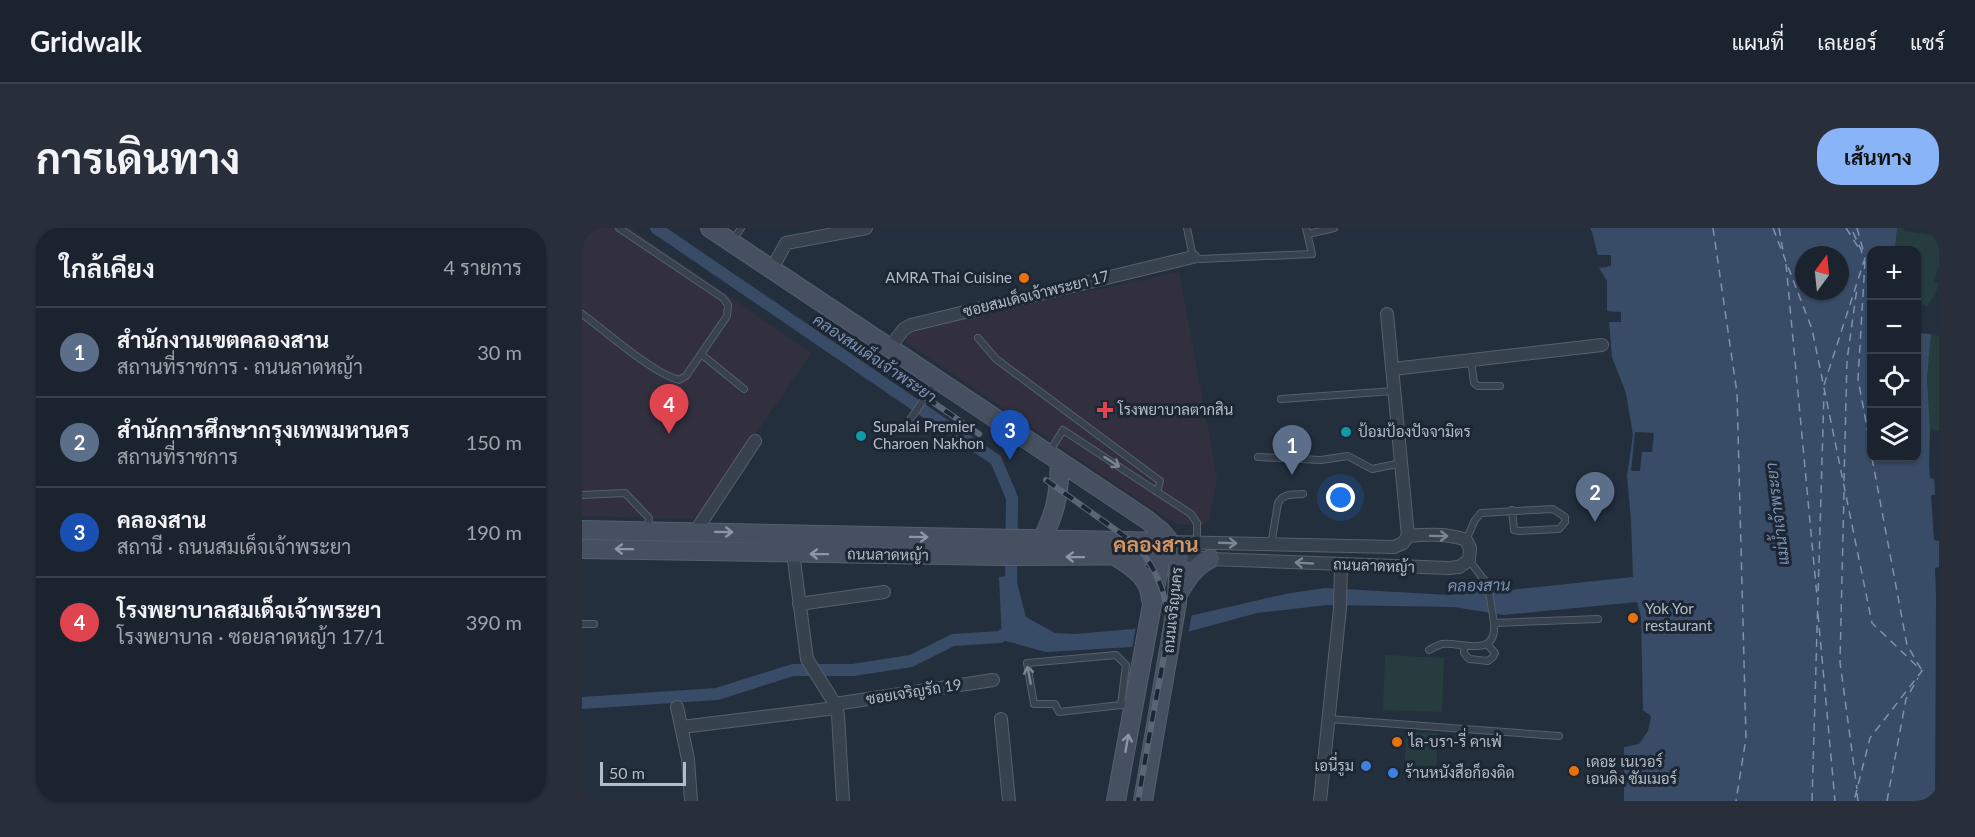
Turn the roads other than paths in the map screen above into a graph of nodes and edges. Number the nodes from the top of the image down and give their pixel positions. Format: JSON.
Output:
{"nodes":[{"id":1,"x":619,"y":228,"type":"edge"},
{"id":2,"x":710,"y":228,"type":"edge"},
{"id":3,"x":866,"y":228,"type":"edge"},
{"id":4,"x":1187,"y":228,"type":"edge"},
{"id":5,"x":1334,"y":228,"type":"edge"},
{"id":6,"x":1307,"y":231,"type":"edge"},
{"id":7,"x":736,"y":235,"type":"edge"},
{"id":8,"x":1193,"y":257,"type":"junction"},
{"id":9,"x":772,"y":269,"type":"junction"},
{"id":10,"x":582,"y":314,"type":"edge"},
{"id":11,"x":1387,"y":314,"type":"dead end"},
{"id":12,"x":978,"y":338,"type":"dead end"},
{"id":13,"x":1602,"y":345,"type":"dead end"},
{"id":14,"x":889,"y":348,"type":"junction"},
{"id":15,"x":701,"y":354,"type":"junction"},
{"id":16,"x":1471,"y":360,"type":"junction"},
{"id":17,"x":1393,"y":369,"type":"junction"},
{"id":18,"x":938,"y":380,"type":"junction"},
{"id":19,"x":1500,"y":386,"type":"dead end"},
{"id":20,"x":744,"y":389,"type":"dead end"},
{"id":21,"x":1395,"y":391,"type":"junction"},
{"id":22,"x":1281,"y":399,"type":"dead end"},
{"id":23,"x":911,"y":418,"type":"dead end"},
{"id":24,"x":754,"y":441,"type":"dead end"},
{"id":25,"x":1258,"y":457,"type":"dead end"},
{"id":26,"x":1054,"y":458,"type":"junction"},
{"id":27,"x":1402,"y":463,"type":"junction"},
{"id":28,"x":1157,"y":492,"type":"junction"},
{"id":29,"x":1303,"y":494,"type":"dead end"},
{"id":30,"x":582,"y":495,"type":"edge"},
{"id":31,"x":1512,"y":510,"type":"junction"},
{"id":32,"x":582,"y":530,"type":"edge"},
{"id":33,"x":648,"y":531,"type":"junction"},
{"id":34,"x":695,"y":532,"type":"junction"},
{"id":35,"x":1408,"y":536,"type":"junction"},
{"id":36,"x":1042,"y":539,"type":"junction"},
{"id":37,"x":1466,"y":540,"type":"junction"},
{"id":38,"x":1197,"y":542,"type":"junction"},
{"id":39,"x":1270,"y":545,"type":"junction"},
{"id":40,"x":582,"y":549,"type":"edge"},
{"id":41,"x":1016,"y":549,"type":"junction"},
{"id":42,"x":1170,"y":551,"type":"junction"},
{"id":43,"x":793,"y":553,"type":"junction"},
{"id":44,"x":1117,"y":557,"type":"junction"},
{"id":45,"x":1210,"y":559,"type":"junction"},
{"id":46,"x":1469,"y":560,"type":"junction"},
{"id":47,"x":1341,"y":565,"type":"junction"},
{"id":48,"x":884,"y":592,"type":"dead end"},
{"id":49,"x":1177,"y":599,"type":"junction"},
{"id":50,"x":799,"y":604,"type":"junction"},
{"id":51,"x":1151,"y":608,"type":"junction"},
{"id":52,"x":1598,"y":619,"type":"dead end"},
{"id":53,"x":1494,"y":622,"type":"junction"},
{"id":54,"x":582,"y":624,"type":"edge"},
{"id":55,"x":594,"y":624,"type":"dead end"},
{"id":56,"x":1487,"y":644,"type":"junction"},
{"id":57,"x":1464,"y":647,"type":"junction"},
{"id":58,"x":1429,"y":650,"type":"dead end"},
{"id":59,"x":993,"y":680,"type":"dead end"},
{"id":60,"x":1128,"y":704,"type":"junction"},
{"id":61,"x":836,"y":706,"type":"junction"},
{"id":62,"x":677,"y":707,"type":"dead end"},
{"id":63,"x":1001,"y":719,"type":"dead end"},
{"id":64,"x":1328,"y":719,"type":"junction"},
{"id":65,"x":682,"y":727,"type":"junction"},
{"id":66,"x":1559,"y":736,"type":"dead end"},
{"id":67,"x":691,"y":801,"type":"edge"},
{"id":68,"x":843,"y":801,"type":"edge"},
{"id":69,"x":1009,"y":801,"type":"edge"},
{"id":70,"x":1116,"y":801,"type":"edge"},
{"id":71,"x":1143,"y":801,"type":"edge"},
{"id":72,"x":1320,"y":801,"type":"edge"}],
"edges":[{"from":1,"to":15,"type":"lane"},
{"from":2,"to":7,"type":"main road"},
{"from":3,"to":9,"type":"street"},
{"from":4,"to":8,"type":"lane"},
{"from":5,"to":6,"type":"lane"},
{"from":6,"to":8,"type":"lane"},
{"from":7,"to":9,"type":"main road"},
{"from":8,"to":14,"type":"street","name":"ซอยสมเด็จเจ้าพระยา 17"},
{"from":9,"to":14,"type":"main road"},
{"from":10,"to":15,"type":"lane"},
{"from":11,"to":17,"type":"street"},
{"from":12,"to":28,"type":"lane"},
{"from":13,"to":16,"type":"street"},
{"from":14,"to":18,"type":"main road"},
{"from":15,"to":20,"type":"lane"},
{"from":16,"to":17,"type":"street"},
{"from":16,"to":19,"type":"lane"},
{"from":17,"to":21,"type":"street"},
{"from":18,"to":23,"type":"lane"},
{"from":18,"to":26,"type":"main road"},
{"from":21,"to":22,"type":"lane"},
{"from":21,"to":27,"type":"street"},
{"from":24,"to":34,"type":"street"},
{"from":25,"to":27,"type":"lane"},
{"from":26,"to":28,"type":"lane","one_way":true},
{"from":26,"to":36,"type":"main road"},
{"from":26,"to":42,"type":"main road"},
{"from":27,"to":35,"type":"street"},
{"from":28,"to":38,"type":"lane"},
{"from":29,"to":39,"type":"lane"},
{"from":30,"to":33,"type":"lane"},
{"from":31,"to":31,"type":"lane"},
{"from":31,"to":37,"type":"lane"},
{"from":32,"to":33,"type":"main road","name":"ถนนลาดหญ้า"},
{"from":33,"to":34,"type":"main road","name":"ถนนลาดหญ้า"},
{"from":34,"to":41,"type":"main road","name":"ถนนลาดหญ้า","one_way":true},
{"from":35,"to":37,"type":"street","name":"ถนนลาดหญ้า","one_way":true},
{"from":35,"to":39,"type":"street","name":"ถนนลาดหญ้า"},
{"from":36,"to":41,"type":"main road"},
{"from":36,"to":42,"type":"main road","name":"ถนนลาดหญ้า"},
{"from":37,"to":46,"type":"street"},
{"from":38,"to":39,"type":"street","name":"ถนนลาดหญ้า","one_way":true},
{"from":38,"to":42,"type":"street","name":"ถนนลาดหญ้า"},
{"from":43,"to":40,"type":"main road","name":"ถนนลาดหญ้า","one_way":true},
{"from":41,"to":43,"type":"main road","name":"ถนนลาดหญ้า","one_way":true},
{"from":44,"to":41,"type":"main road","name":"ถนนลาดหญ้า","one_way":true},
{"from":42,"to":44,"type":"main road","name":"ถนนลาดหญ้า"},
{"from":42,"to":45,"type":"street","name":"ถนนลาดหญ้า"},
{"from":42,"to":49,"type":"main road","name":"ถนนเจริญนคร"},
{"from":42,"to":51,"type":"main road","name":"ถนนเจริญนคร"},
{"from":43,"to":50,"type":"street"},
{"from":44,"to":51,"type":"main road"},
{"from":47,"to":45,"type":"street","name":"ถนนลาดหญ้า","one_way":true},
{"from":45,"to":49,"type":"main road"},
{"from":46,"to":47,"type":"street","name":"ถนนลาดหญ้า"},
{"from":46,"to":53,"type":"lane"},
{"from":47,"to":64,"type":"street"},
{"from":48,"to":50,"type":"street"},
{"from":49,"to":71,"type":"main road","name":"ถนนเจริญนคร"},
{"from":50,"to":61,"type":"street"},
{"from":51,"to":60,"type":"main road","name":"ถนนเจริญนคร"},
{"from":52,"to":53,"type":"lane"},
{"from":53,"to":56,"type":"lane"},
{"from":54,"to":55,"type":"lane"},
{"from":56,"to":57,"type":"lane"},
{"from":56,"to":57,"type":"lane"},
{"from":57,"to":58,"type":"lane"},
{"from":59,"to":61,"type":"street","name":"ซอยเจริญรัถ 19"},
{"from":60,"to":60,"type":"lane","one_way":true},
{"from":70,"to":60,"type":"main road","name":"ถนนเจริญนคร","one_way":true},
{"from":61,"to":65,"type":"street","name":"ซอยเจริญรัถ 19"},
{"from":61,"to":68,"type":"street"},
{"from":62,"to":65,"type":"street"},
{"from":63,"to":69,"type":"street"},
{"from":64,"to":66,"type":"lane"},
{"from":64,"to":72,"type":"street"},
{"from":65,"to":67,"type":"street"}]}
